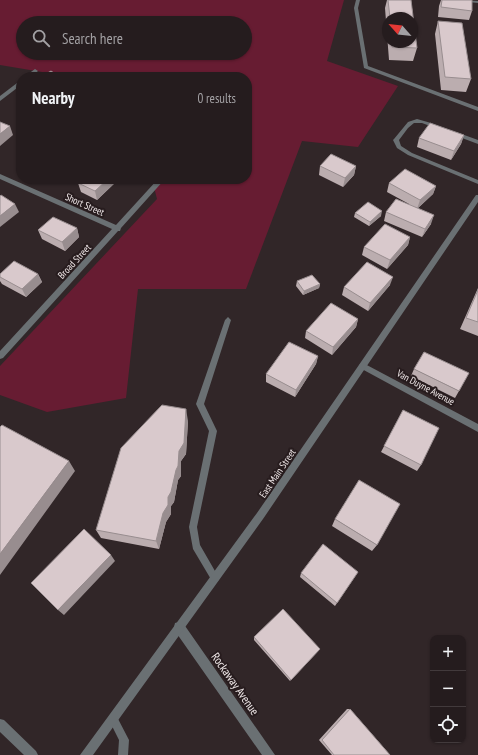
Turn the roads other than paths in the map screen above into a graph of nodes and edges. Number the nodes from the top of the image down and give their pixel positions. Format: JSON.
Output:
{"nodes":[{"id":1,"x":358,"y":0,"type":"edge"},
{"id":2,"x":458,"y":0,"type":"edge"},
{"id":3,"x":478,"y":2,"type":"edge"},
{"id":4,"x":16,"y":86,"type":"edge"},
{"id":5,"x":0,"y":99,"type":"edge"},
{"id":6,"x":478,"y":109,"type":"edge"},
{"id":7,"x":444,"y":129,"type":"edge"},
{"id":8,"x":451,"y":132,"type":"edge"},
{"id":9,"x":478,"y":142,"type":"edge"},
{"id":10,"x":0,"y":176,"type":"edge"},
{"id":11,"x":478,"y":182,"type":"edge"},
{"id":12,"x":16,"y":183,"type":"edge"},
{"id":13,"x":18,"y":184,"type":"edge"},
{"id":14,"x":158,"y":184,"type":"edge"},
{"id":15,"x":478,"y":197,"type":"edge"},
{"id":16,"x":118,"y":229,"type":"junction"},
{"id":17,"x":228,"y":320,"type":"dead end"},
{"id":18,"x":0,"y":356,"type":"edge"},
{"id":19,"x":363,"y":366,"type":"junction"},
{"id":20,"x":478,"y":428,"type":"edge"},
{"id":21,"x":215,"y":578,"type":"junction"},
{"id":22,"x":179,"y":627,"type":"junction"},
{"id":23,"x":113,"y":718,"type":"junction"},
{"id":24,"x":0,"y":724,"type":"edge"},
{"id":25,"x":32,"y":755,"type":"edge"},
{"id":26,"x":86,"y":755,"type":"edge"},
{"id":27,"x":123,"y":755,"type":"edge"},
{"id":28,"x":269,"y":755,"type":"edge"}],
"edges":[{"from":1,"to":6,"type":"lane"},
{"from":2,"to":3,"type":"lane"},
{"from":4,"to":5,"type":"street"},
{"from":7,"to":11,"type":"lane"},
{"from":8,"to":9,"type":"lane"},
{"from":10,"to":12,"type":"street","name":"Short Street"},
{"from":13,"to":16,"type":"street","name":"Short Street"},
{"from":14,"to":16,"type":"street","name":"Broad Street"},
{"from":15,"to":19,"type":"street","name":"East Main Street"},
{"from":16,"to":18,"type":"street","name":"Broad Street"},
{"from":17,"to":21,"type":"lane"},
{"from":19,"to":20,"type":"street","name":"Van Duyne Avenue"},
{"from":19,"to":21,"type":"street","name":"East Main Street"},
{"from":21,"to":22,"type":"street","name":"East Main Street"},
{"from":22,"to":23,"type":"street","name":"East Main Street"},
{"from":22,"to":28,"type":"street","name":"Rockaway Avenue"},
{"from":23,"to":26,"type":"street","name":"East Main Street"},
{"from":23,"to":27,"type":"lane"},
{"from":24,"to":25,"type":"street"}]}
